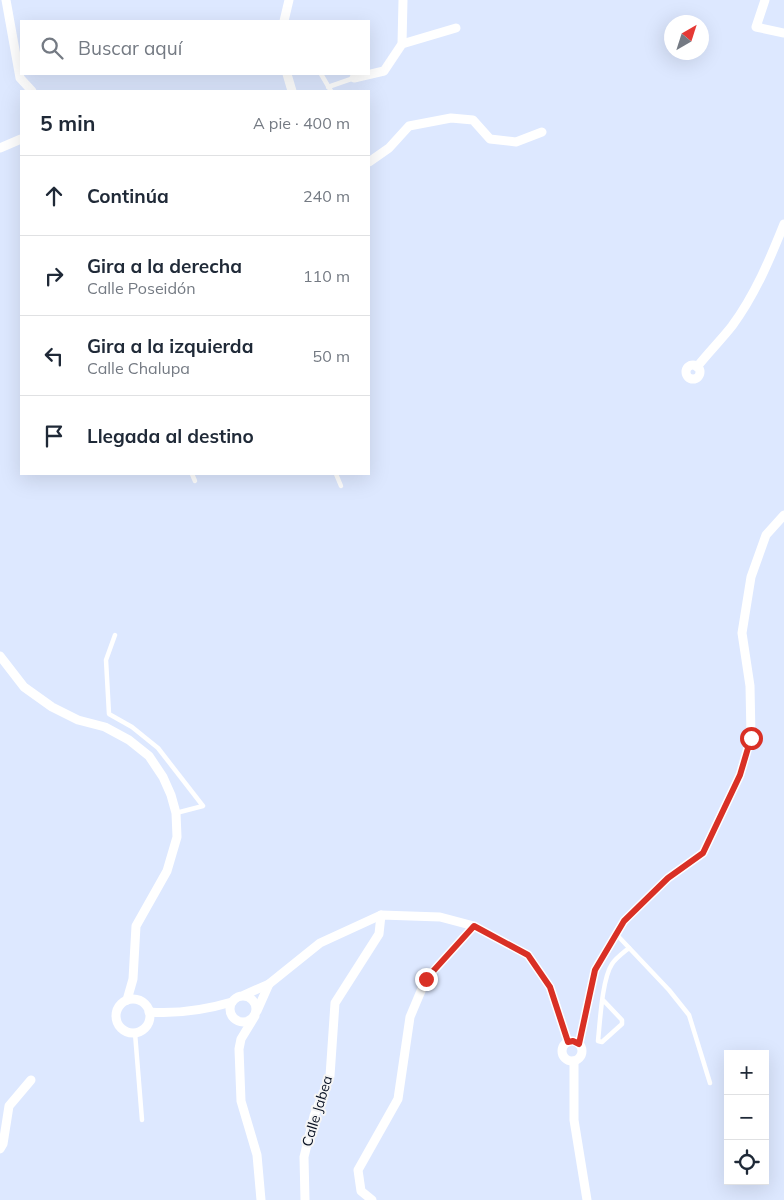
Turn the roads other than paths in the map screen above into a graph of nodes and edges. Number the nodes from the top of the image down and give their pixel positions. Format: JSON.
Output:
{"nodes":[{"id":1,"x":289,"y":0,"type":"edge"},
{"id":2,"x":403,"y":0,"type":"edge"},
{"id":3,"x":765,"y":0,"type":"edge"},
{"id":4,"x":4,"y":5,"type":"edge"},
{"id":5,"x":284,"y":20,"type":"edge"},
{"id":6,"x":456,"y":28,"type":"dead end"},
{"id":7,"x":784,"y":33,"type":"edge"},
{"id":8,"x":402,"y":44,"type":"junction"},
{"id":9,"x":370,"y":74,"type":"edge"},
{"id":10,"x":287,"y":75,"type":"edge"},
{"id":11,"x":322,"y":75,"type":"edge"},
{"id":12,"x":367,"y":75,"type":"edge"},
{"id":13,"x":354,"y":78,"type":"joint"},
{"id":14,"x":330,"y":89,"type":"edge"},
{"id":15,"x":31,"y":90,"type":"edge"},
{"id":16,"x":292,"y":90,"type":"edge"},
{"id":17,"x":542,"y":132,"type":"dead end"},
{"id":18,"x":20,"y":139,"type":"edge"},
{"id":19,"x":0,"y":148,"type":"edge"},
{"id":20,"x":370,"y":161,"type":"edge"},
{"id":21,"x":784,"y":224,"type":"edge"},
{"id":22,"x":697,"y":367,"type":"dead end"},
{"id":23,"x":193,"y":475,"type":"edge"},
{"id":24,"x":336,"y":475,"type":"edge"},
{"id":25,"x":196,"y":480,"type":"dead end"},
{"id":26,"x":342,"y":486,"type":"dead end"},
{"id":27,"x":784,"y":515,"type":"edge"},
{"id":28,"x":115,"y":635,"type":"dead end"},
{"id":29,"x":0,"y":656,"type":"edge"},
{"id":30,"x":176,"y":813,"type":"junction"},
{"id":31,"x":381,"y":915,"type":"junction"},
{"id":32,"x":474,"y":926,"type":"junction"},
{"id":33,"x":616,"y":934,"type":"junction"},
{"id":34,"x":629,"y":948,"type":"junction"},
{"id":35,"x":133,"y":979,"type":"junction"},
{"id":36,"x":269,"y":984,"type":"junction"},
{"id":37,"x":244,"y":995,"type":"junction"},
{"id":38,"x":127,"y":1000,"type":"junction"},
{"id":39,"x":603,"y":1000,"type":"junction"},
{"id":40,"x":141,"y":1001,"type":"junction"},
{"id":41,"x":232,"y":1002,"type":"junction"},
{"id":42,"x":217,"y":1006,"type":"junction"},
{"id":43,"x":256,"y":1014,"type":"junction"},
{"id":44,"x":150,"y":1016,"type":"junction"},
{"id":45,"x":232,"y":1016,"type":"junction"},
{"id":46,"x":135,"y":1033,"type":"junction"},
{"id":47,"x":241,"y":1039,"type":"junction"},
{"id":48,"x":568,"y":1042,"type":"junction"},
{"id":49,"x":579,"y":1044,"type":"junction"},
{"id":50,"x":574,"y":1061,"type":"junction"},
{"id":51,"x":31,"y":1080,"type":"dead end"},
{"id":52,"x":710,"y":1083,"type":"dead end"},
{"id":53,"x":142,"y":1120,"type":"dead end"},
{"id":54,"x":0,"y":1149,"type":"edge"},
{"id":55,"x":261,"y":1200,"type":"edge"},
{"id":56,"x":305,"y":1200,"type":"edge"},
{"id":57,"x":372,"y":1200,"type":"edge"},
{"id":58,"x":587,"y":1200,"type":"edge"}],
"edges":[{"from":1,"to":5,"type":"street"},
{"from":2,"to":8,"type":"street"},
{"from":3,"to":7,"type":"street"},
{"from":4,"to":15,"type":"street"},
{"from":6,"to":8,"type":"street"},
{"from":8,"to":9,"type":"street"},
{"from":10,"to":16,"type":"street"},
{"from":11,"to":14,"type":"lane"},
{"from":12,"to":13,"type":"street"},
{"from":13,"to":14,"type":"lane"},
{"from":17,"to":20,"type":"street"},
{"from":18,"to":19,"type":"street"},
{"from":21,"to":22,"type":"street"},
{"from":23,"to":25,"type":"lane"},
{"from":24,"to":26,"type":"lane"},
{"from":27,"to":33,"type":"street"},
{"from":28,"to":30,"type":"lane"},
{"from":29,"to":30,"type":"street"},
{"from":30,"to":35,"type":"street"},
{"from":31,"to":32,"type":"street"},
{"from":31,"to":36,"type":"street"},
{"from":31,"to":56,"type":"street","name":"Calle Jabea"},
{"from":32,"to":48,"type":"street"},
{"from":32,"to":57,"type":"street"},
{"from":33,"to":34,"type":"lane"},
{"from":33,"to":49,"type":"street"},
{"from":34,"to":39,"type":"lane"},
{"from":34,"to":52,"type":"lane"},
{"from":35,"to":38,"type":"street"},
{"from":35,"to":40,"type":"street"},
{"from":36,"to":37,"type":"street"},
{"from":36,"to":43,"type":"street"},
{"from":37,"to":41,"type":"street"},
{"from":37,"to":43,"type":"street"},
{"from":38,"to":40,"type":"street"},
{"from":38,"to":46,"type":"street"},
{"from":39,"to":39,"type":"lane"},
{"from":40,"to":44,"type":"street"},
{"from":41,"to":42,"type":"street"},
{"from":41,"to":45,"type":"street"},
{"from":42,"to":44,"type":"street"},
{"from":42,"to":45,"type":"street"},
{"from":43,"to":45,"type":"street"},
{"from":43,"to":47,"type":"street"},
{"from":44,"to":46,"type":"street"},
{"from":45,"to":47,"type":"street"},
{"from":46,"to":53,"type":"lane"},
{"from":47,"to":55,"type":"street"},
{"from":48,"to":49,"type":"street"},
{"from":48,"to":50,"type":"street"},
{"from":49,"to":50,"type":"street"},
{"from":50,"to":58,"type":"street"},
{"from":51,"to":54,"type":"street"}]}
